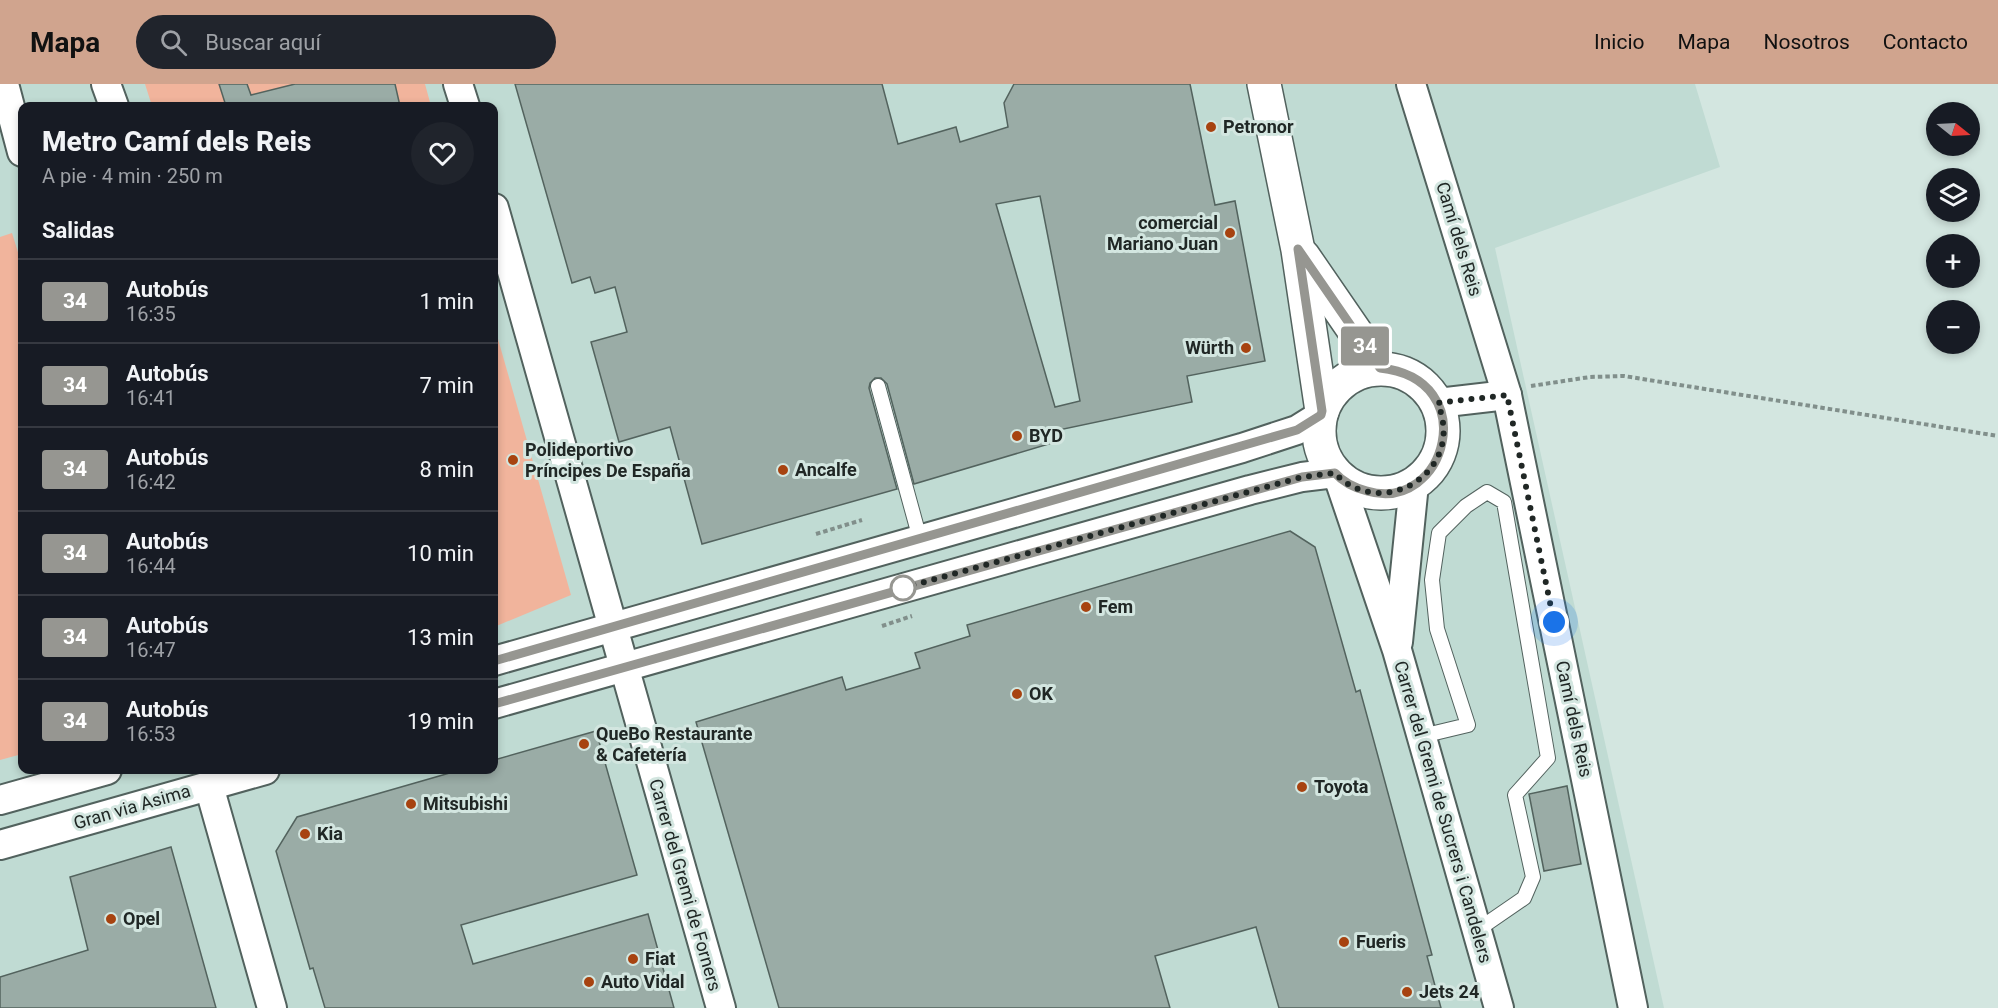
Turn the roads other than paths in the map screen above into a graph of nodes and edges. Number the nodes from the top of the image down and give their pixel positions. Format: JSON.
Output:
{"nodes":[{"id":1,"x":4,"y":84,"type":"edge"},
{"id":2,"x":106,"y":84,"type":"edge"},
{"id":3,"x":458,"y":84,"type":"edge"},
{"id":4,"x":1264,"y":84,"type":"edge"},
{"id":5,"x":1411,"y":84,"type":"edge"},
{"id":6,"x":113,"y":102,"type":"edge"},
{"id":7,"x":464,"y":102,"type":"edge"},
{"id":8,"x":18,"y":137,"type":"edge"},
{"id":9,"x":498,"y":222,"type":"edge"},
{"id":10,"x":1298,"y":249,"type":"junction"},
{"id":11,"x":1380,"y":368,"type":"junction"},
{"id":12,"x":878,"y":386,"type":"dead end"},
{"id":13,"x":1507,"y":395,"type":"junction"},
{"id":14,"x":1438,"y":403,"type":"junction"},
{"id":15,"x":1321,"y":413,"type":"junction"},
{"id":16,"x":1337,"y":474,"type":"junction"},
{"id":17,"x":1414,"y":484,"type":"junction"},
{"id":18,"x":920,"y":539,"type":"junction"},
{"id":19,"x":613,"y":626,"type":"junction"},
{"id":20,"x":1397,"y":650,"type":"junction"},
{"id":21,"x":498,"y":660,"type":"edge"},
{"id":22,"x":622,"y":666,"type":"junction"},
{"id":23,"x":498,"y":703,"type":"edge"},
{"id":24,"x":1422,"y":736,"type":"junction"},
{"id":25,"x":93,"y":774,"type":"edge"},
{"id":26,"x":238,"y":774,"type":"edge"},
{"id":27,"x":212,"y":778,"type":"edge"},
{"id":28,"x":0,"y":800,"type":"edge"},
{"id":29,"x":0,"y":845,"type":"edge"},
{"id":30,"x":1476,"y":931,"type":"junction"},
{"id":31,"x":272,"y":1008,"type":"edge"},
{"id":32,"x":721,"y":1008,"type":"edge"},
{"id":33,"x":1499,"y":1008,"type":"edge"},
{"id":34,"x":1634,"y":1008,"type":"edge"}],
"edges":[{"from":1,"to":8,"type":"street"},
{"from":2,"to":6,"type":"street"},
{"from":3,"to":7,"type":"street"},
{"from":4,"to":10,"type":"street"},
{"from":5,"to":13,"type":"street","name":"Camí dels Reis"},
{"from":9,"to":19,"type":"street","name":"Carrer del Gremi de Forners"},
{"from":10,"to":11,"type":"street"},
{"from":10,"to":15,"type":"street"},
{"from":11,"to":14,"type":"street"},
{"from":11,"to":15,"type":"street"},
{"from":12,"to":18,"type":"lane"},
{"from":13,"to":14,"type":"street"},
{"from":13,"to":34,"type":"street","name":"Camí dels Reis"},
{"from":14,"to":17,"type":"street"},
{"from":15,"to":16,"type":"street"},
{"from":15,"to":18,"type":"street"},
{"from":16,"to":17,"type":"street"},
{"from":16,"to":20,"type":"street","name":"Carrer del Gremi de Sucrers i Candelers"},
{"from":16,"to":22,"type":"street"},
{"from":17,"to":20,"type":"street","name":"Carrer del Gremi de Sucrers i Candelers"},
{"from":18,"to":19,"type":"street"},
{"from":19,"to":21,"type":"street"},
{"from":19,"to":22,"type":"street","name":"Carrer del Gremi de Forners"},
{"from":20,"to":24,"type":"street","name":"Carrer del Gremi de Sucrers i Candelers"},
{"from":22,"to":23,"type":"street"},
{"from":22,"to":32,"type":"street","name":"Carrer del Gremi de Forners"},
{"from":24,"to":30,"type":"street","name":"Carrer del Gremi de Sucrers i Candelers"},
{"from":24,"to":30,"type":"lane"},
{"from":25,"to":28,"type":"street"},
{"from":26,"to":27,"type":"street","name":"Gran via Asima"},
{"from":27,"to":29,"type":"street","name":"Gran via Asima"},
{"from":27,"to":31,"type":"street"},
{"from":30,"to":33,"type":"street","name":"Carrer del Gremi de Sucrers i Candelers"}]}
